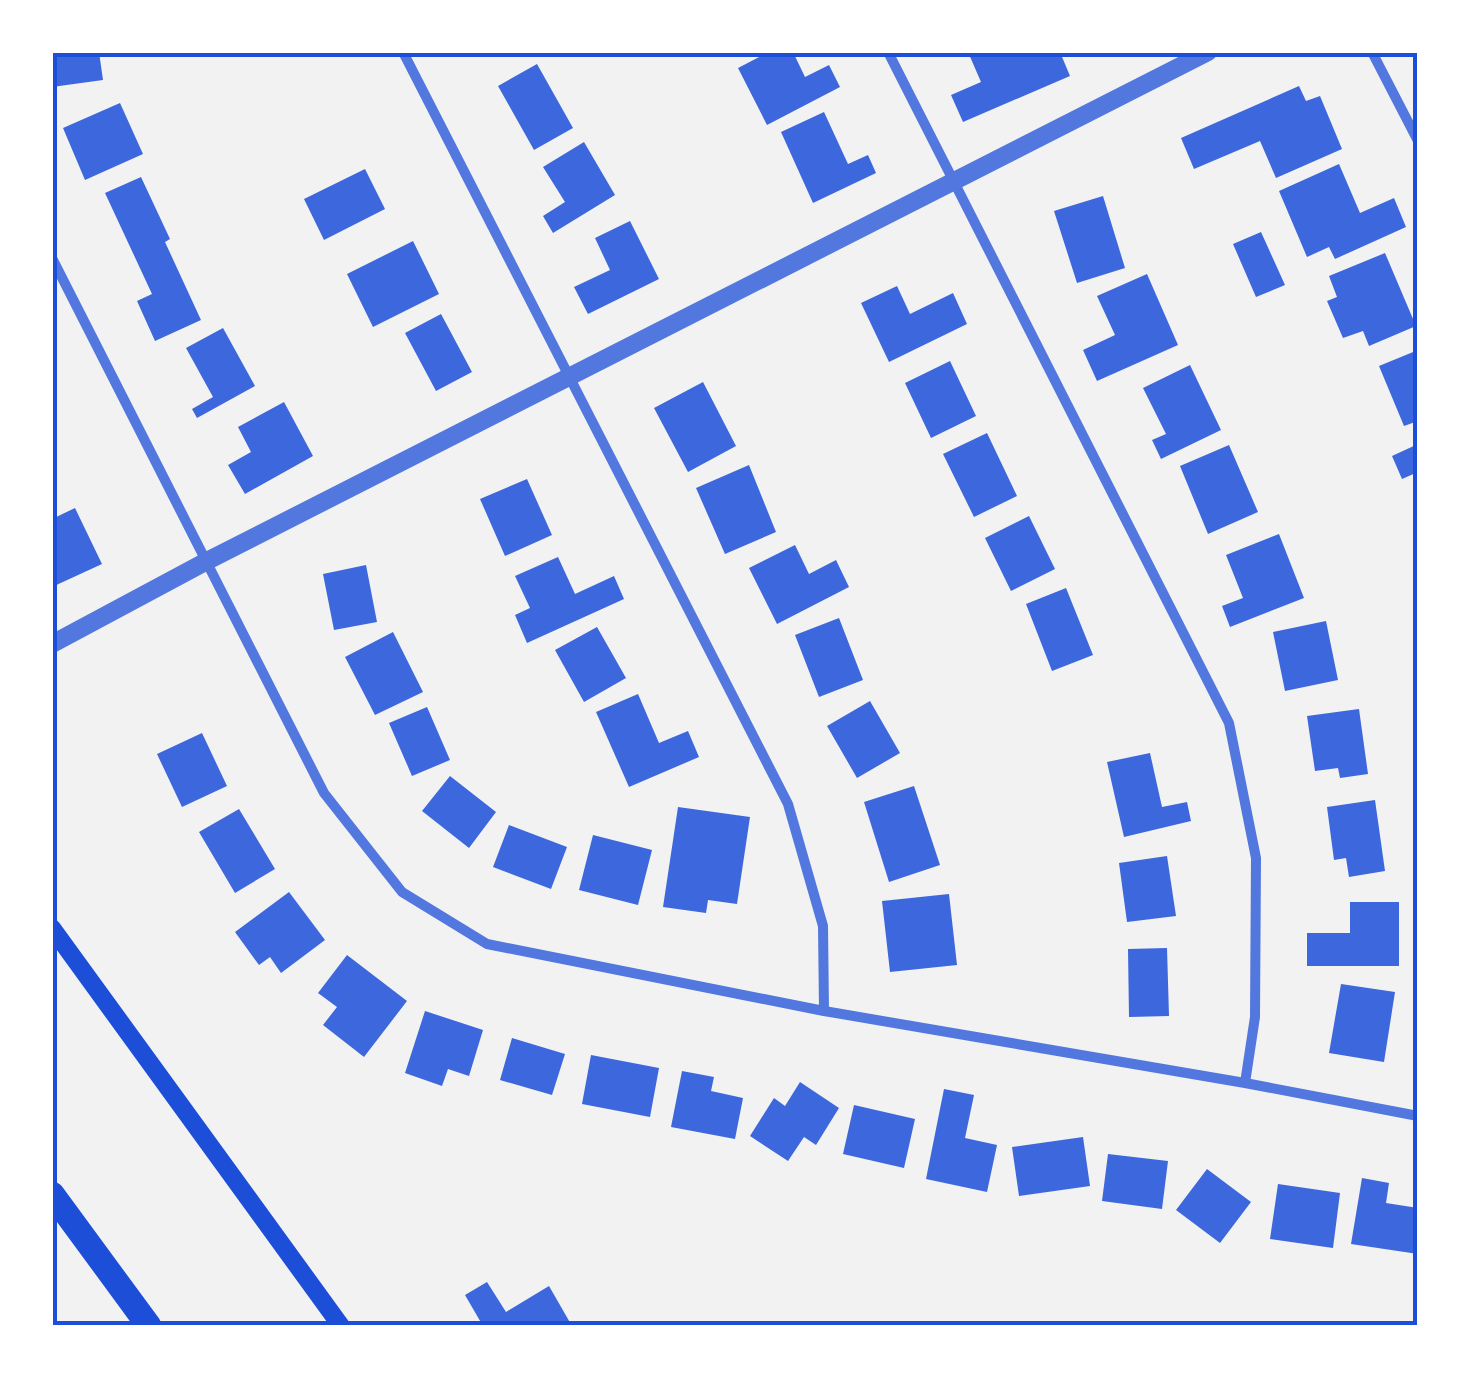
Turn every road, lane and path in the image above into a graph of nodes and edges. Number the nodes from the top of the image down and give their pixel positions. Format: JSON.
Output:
{"nodes":[{"id":1,"x":403,"y":52,"type":"edge"},
{"id":2,"x":888,"y":52,"type":"edge"},
{"id":3,"x":1208,"y":52,"type":"edge"},
{"id":4,"x":1372,"y":52,"type":"edge"},
{"id":5,"x":1418,"y":140,"type":"edge"},
{"id":6,"x":954,"y":183,"type":"junction"},
{"id":7,"x":52,"y":258,"type":"edge"},
{"id":8,"x":569,"y":380,"type":"junction"},
{"id":9,"x":208,"y":562,"type":"junction"},
{"id":10,"x":52,"y":644,"type":"edge"},
{"id":11,"x":52,"y":928,"type":"edge"},
{"id":12,"x":824,"y":1011,"type":"junction"},
{"id":13,"x":1244,"y":1082,"type":"junction"},
{"id":14,"x":1418,"y":1116,"type":"edge"},
{"id":15,"x":52,"y":1194,"type":"edge"},
{"id":16,"x":150,"y":1326,"type":"edge"},
{"id":17,"x":341,"y":1326,"type":"edge"}],
"edges":[{"from":1,"to":8,"type":"street"},
{"from":2,"to":6,"type":"street"},
{"from":3,"to":6,"type":"street"},
{"from":4,"to":5,"type":"street"},
{"from":6,"to":8,"type":"street"},
{"from":6,"to":13,"type":"street"},
{"from":7,"to":9,"type":"street"},
{"from":8,"to":9,"type":"street"},
{"from":8,"to":12,"type":"street"},
{"from":9,"to":10,"type":"street"},
{"from":9,"to":12,"type":"street"},
{"from":11,"to":17,"type":"main road"},
{"from":12,"to":13,"type":"street"},
{"from":13,"to":14,"type":"street"},
{"from":15,"to":16,"type":"highway"}]}
